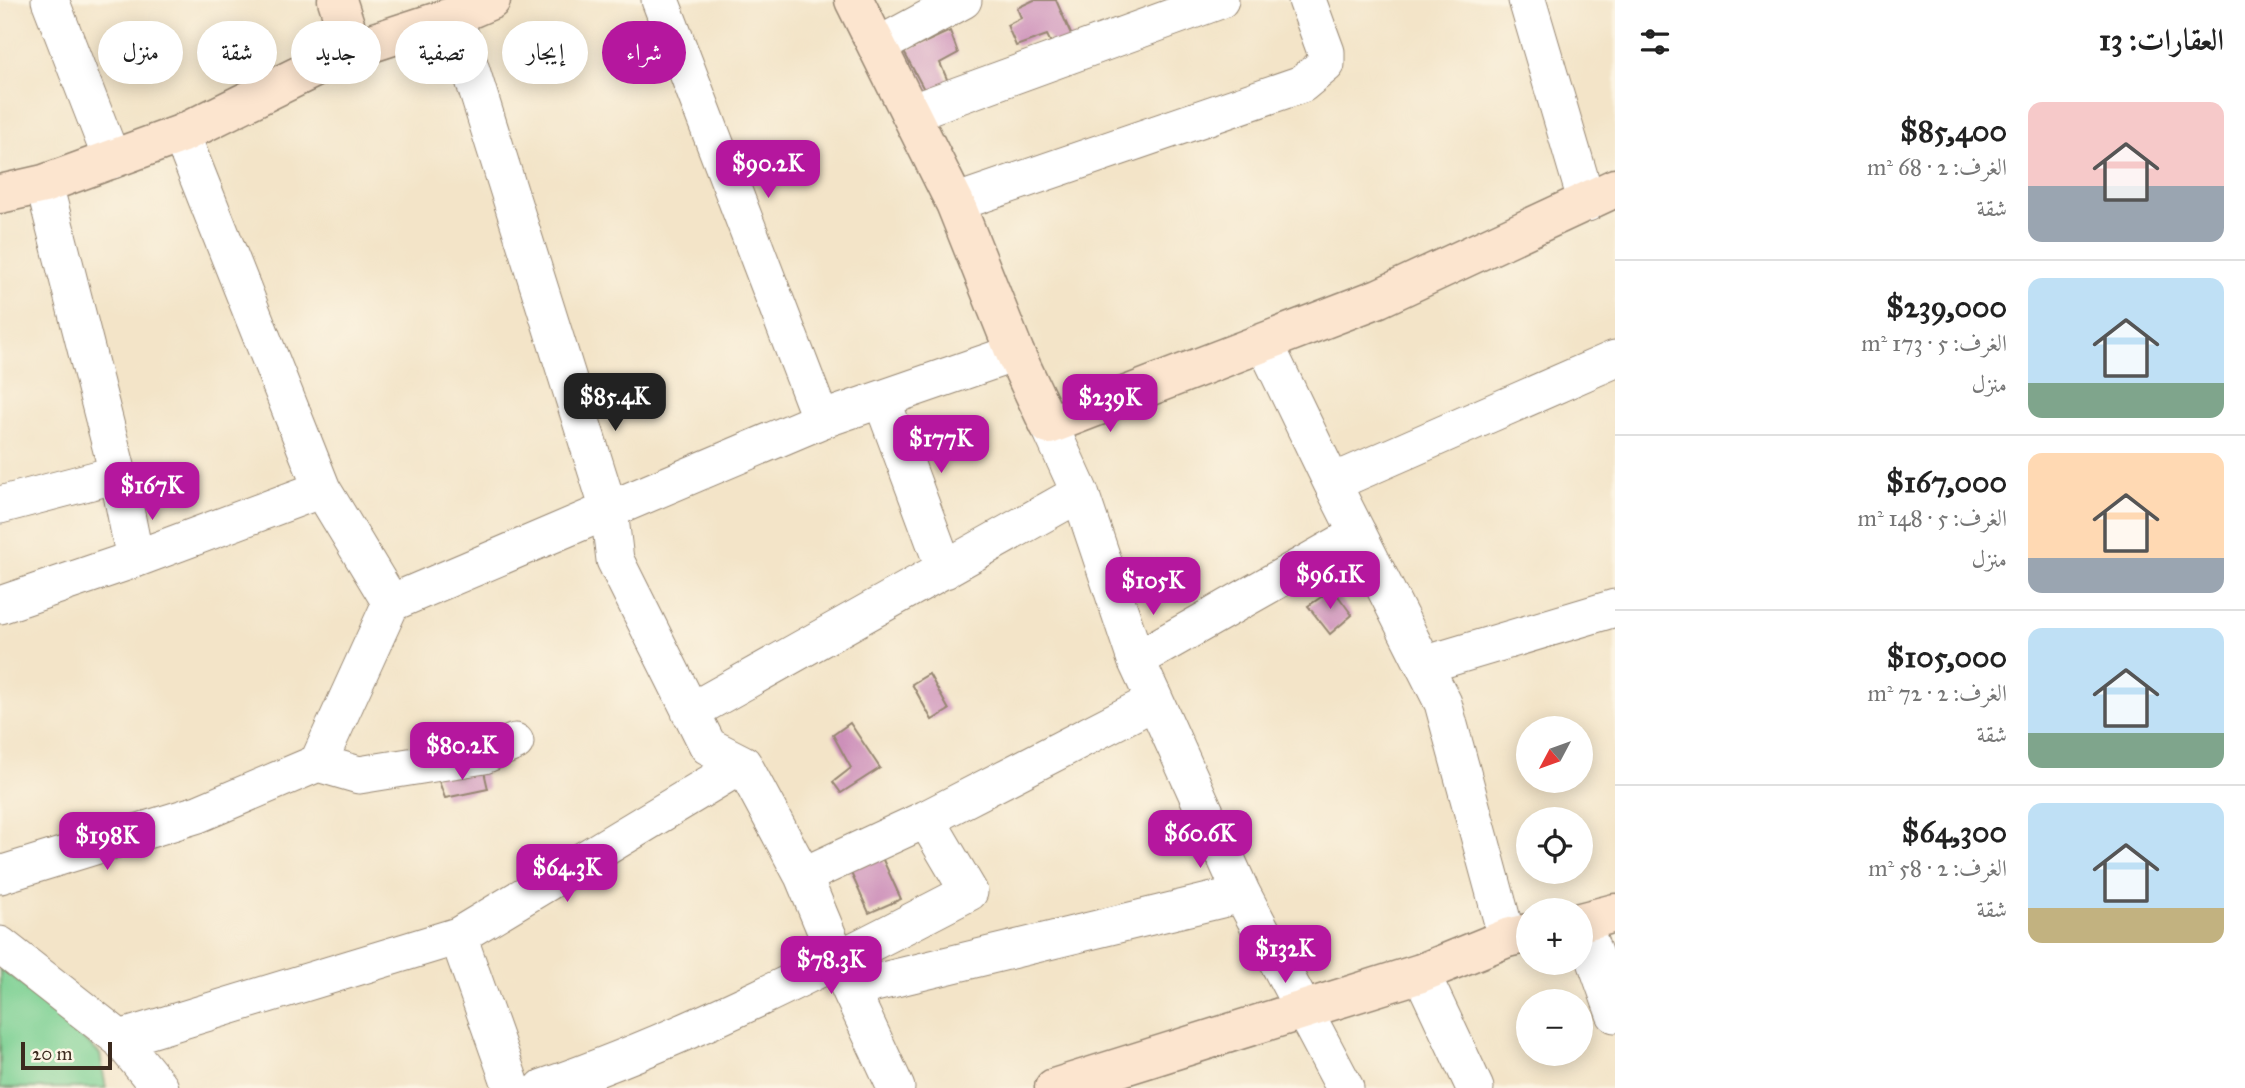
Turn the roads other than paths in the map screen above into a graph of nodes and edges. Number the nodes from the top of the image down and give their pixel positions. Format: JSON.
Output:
{"nodes":[{"id":1,"x":50,"y":0,"type":"edge"},
{"id":2,"x":337,"y":0,"type":"edge"},
{"id":3,"x":491,"y":0,"type":"edge"},
{"id":4,"x":660,"y":0,"type":"edge"},
{"id":5,"x":854,"y":0,"type":"edge"},
{"id":6,"x":962,"y":0,"type":"edge"},
{"id":7,"x":1220,"y":0,"type":"edge"},
{"id":8,"x":1307,"y":0,"type":"edge"},
{"id":9,"x":1527,"y":0,"type":"edge"},
{"id":10,"x":454,"y":16,"type":"junction"},
{"id":11,"x":344,"y":21,"type":"edge"},
{"id":12,"x":381,"y":40,"type":"edge"},
{"id":13,"x":878,"y":46,"type":"junction"},
{"id":14,"x":291,"y":80,"type":"edge"},
{"id":15,"x":910,"y":113,"type":"junction"},
{"id":16,"x":181,"y":134,"type":"junction"},
{"id":17,"x":112,"y":160,"type":"junction"},
{"id":18,"x":44,"y":184,"type":"junction"},
{"id":19,"x":0,"y":194,"type":"edge"},
{"id":20,"x":1601,"y":195,"type":"edge"},
{"id":21,"x":954,"y":203,"type":"junction"},
{"id":22,"x":1265,"y":344,"type":"junction"},
{"id":23,"x":1015,"y":353,"type":"junction"},
{"id":24,"x":1615,"y":359,"type":"edge"},
{"id":25,"x":882,"y":401,"type":"junction"},
{"id":26,"x":821,"y":420,"type":"junction"},
{"id":27,"x":1049,"y":425,"type":"junction"},
{"id":28,"x":118,"y":474,"type":"junction"},
{"id":29,"x":1332,"y":483,"type":"junction"},
{"id":30,"x":322,"y":489,"type":"junction"},
{"id":31,"x":1080,"y":493,"type":"junction"},
{"id":32,"x":0,"y":505,"type":"edge"},
{"id":33,"x":609,"y":510,"type":"junction"},
{"id":34,"x":1358,"y":534,"type":"junction"},
{"id":35,"x":135,"y":559,"type":"junction"},
{"id":36,"x":945,"y":570,"type":"junction"},
{"id":37,"x":391,"y":603,"type":"junction"},
{"id":38,"x":0,"y":605,"type":"edge"},
{"id":39,"x":1615,"y":608,"type":"edge"},
{"id":40,"x":1136,"y":660,"type":"junction"},
{"id":41,"x":1424,"y":665,"type":"junction"},
{"id":42,"x":1155,"y":701,"type":"junction"},
{"id":43,"x":690,"y":712,"type":"junction"},
{"id":44,"x":515,"y":742,"type":"dead end"},
{"id":45,"x":318,"y":763,"type":"junction"},
{"id":46,"x":744,"y":764,"type":"junction"},
{"id":47,"x":926,"y":819,"type":"junction"},
{"id":48,"x":0,"y":875,"type":"edge"},
{"id":49,"x":803,"y":876,"type":"junction"},
{"id":50,"x":1242,"y":894,"type":"junction"},
{"id":51,"x":1593,"y":919,"type":"edge"},
{"id":52,"x":1516,"y":932,"type":"edge"},
{"id":53,"x":1516,"y":935,"type":"edge"},
{"id":54,"x":458,"y":936,"type":"junction"},
{"id":55,"x":0,"y":945,"type":"edge"},
{"id":56,"x":1421,"y":974,"type":"junction"},
{"id":57,"x":844,"y":975,"type":"junction"},
{"id":58,"x":1304,"y":1010,"type":"junction"},
{"id":59,"x":1615,"y":1014,"type":"edge"},
{"id":60,"x":120,"y":1039,"type":"junction"},
{"id":61,"x":600,"y":1079,"type":"edge"},
{"id":62,"x":160,"y":1088,"type":"edge"},
{"id":63,"x":512,"y":1088,"type":"edge"},
{"id":64,"x":543,"y":1088,"type":"edge"},
{"id":65,"x":896,"y":1088,"type":"edge"},
{"id":66,"x":1054,"y":1088,"type":"edge"},
{"id":67,"x":1345,"y":1088,"type":"edge"},
{"id":68,"x":1475,"y":1088,"type":"edge"}],
"edges":[{"from":1,"to":17,"type":"street"},
{"from":2,"to":11,"type":"street"},
{"from":3,"to":10,"type":"street"},
{"from":4,"to":26,"type":"street"},
{"from":5,"to":13,"type":"street"},
{"from":6,"to":13,"type":"street"},
{"from":7,"to":15,"type":"street"},
{"from":8,"to":21,"type":"street"},
{"from":9,"to":20,"type":"street"},
{"from":10,"to":12,"type":"street"},
{"from":10,"to":33,"type":"street"},
{"from":13,"to":15,"type":"street"},
{"from":14,"to":16,"type":"street"},
{"from":15,"to":21,"type":"street"},
{"from":16,"to":17,"type":"street"},
{"from":16,"to":30,"type":"street"},
{"from":17,"to":18,"type":"street"},
{"from":18,"to":19,"type":"street"},
{"from":18,"to":28,"type":"street"},
{"from":20,"to":22,"type":"street"},
{"from":21,"to":23,"type":"street"},
{"from":22,"to":27,"type":"street"},
{"from":22,"to":29,"type":"street"},
{"from":23,"to":25,"type":"street"},
{"from":23,"to":27,"type":"street"},
{"from":24,"to":29,"type":"street"},
{"from":25,"to":26,"type":"street"},
{"from":25,"to":36,"type":"street"},
{"from":26,"to":33,"type":"street"},
{"from":27,"to":31,"type":"street"},
{"from":28,"to":32,"type":"street"},
{"from":28,"to":35,"type":"street"},
{"from":29,"to":34,"type":"street"},
{"from":30,"to":35,"type":"street"},
{"from":30,"to":37,"type":"street"},
{"from":31,"to":36,"type":"street"},
{"from":31,"to":40,"type":"street"},
{"from":33,"to":37,"type":"street"},
{"from":33,"to":43,"type":"street"},
{"from":34,"to":40,"type":"street"},
{"from":34,"to":41,"type":"street"},
{"from":35,"to":38,"type":"street"},
{"from":36,"to":43,"type":"street"},
{"from":37,"to":45,"type":"street"},
{"from":39,"to":41,"type":"street"},
{"from":40,"to":42,"type":"street"},
{"from":41,"to":52,"type":"street"},
{"from":42,"to":47,"type":"street"},
{"from":42,"to":50,"type":"street"},
{"from":43,"to":46,"type":"street"},
{"from":44,"to":45,"type":"street"},
{"from":45,"to":48,"type":"street"},
{"from":46,"to":49,"type":"street"},
{"from":46,"to":54,"type":"street"},
{"from":47,"to":49,"type":"street"},
{"from":47,"to":57,"type":"street"},
{"from":49,"to":57,"type":"street"},
{"from":50,"to":57,"type":"street"},
{"from":50,"to":58,"type":"street"},
{"from":51,"to":59,"type":"street"},
{"from":53,"to":56,"type":"street"},
{"from":54,"to":60,"type":"street"},
{"from":54,"to":63,"type":"street"},
{"from":55,"to":60,"type":"street"},
{"from":56,"to":58,"type":"street"},
{"from":56,"to":68,"type":"street"},
{"from":57,"to":61,"type":"street"},
{"from":57,"to":65,"type":"street"},
{"from":58,"to":66,"type":"street"},
{"from":58,"to":67,"type":"street"},
{"from":60,"to":62,"type":"street"},
{"from":61,"to":64,"type":"street"}]}
